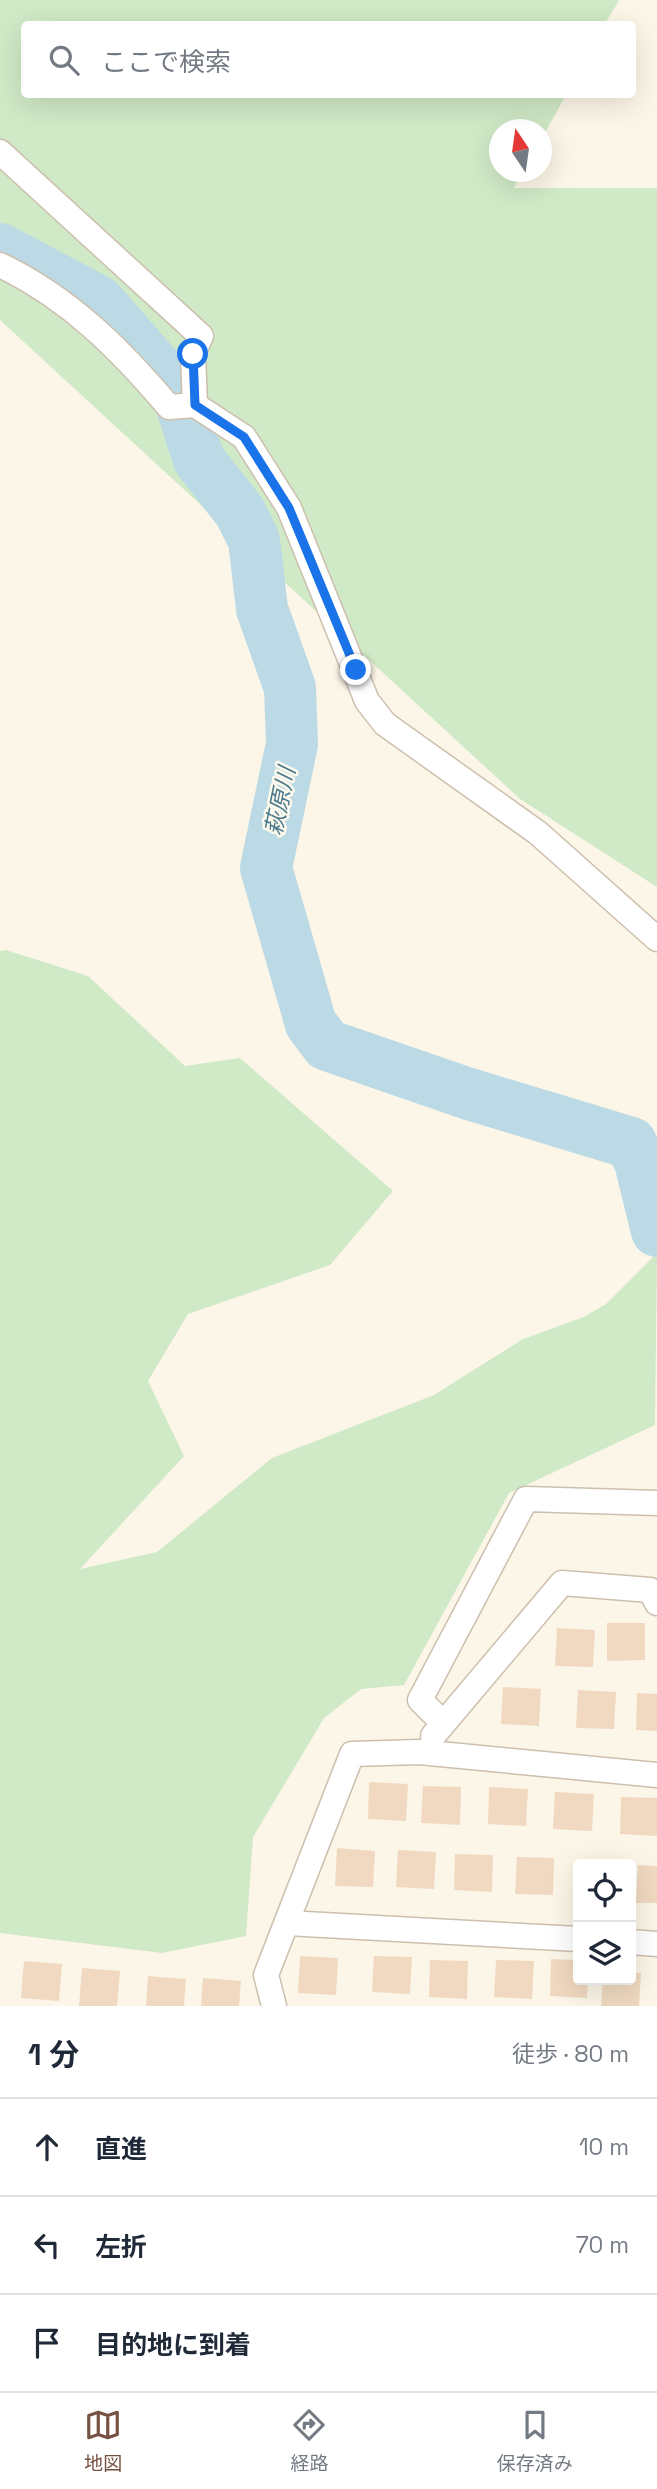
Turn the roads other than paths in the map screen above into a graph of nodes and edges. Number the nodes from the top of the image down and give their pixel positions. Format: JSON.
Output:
{"nodes":[{"id":1,"x":0,"y":152,"type":"edge"},
{"id":2,"x":0,"y":265,"type":"edge"},
{"id":3,"x":195,"y":405,"type":"junction"},
{"id":4,"x":657,"y":939,"type":"edge"},
{"id":5,"x":657,"y":1503,"type":"edge"},
{"id":6,"x":657,"y":1603,"type":"edge"},
{"id":7,"x":443,"y":1723,"type":"junction"},
{"id":8,"x":419,"y":1752,"type":"junction"},
{"id":9,"x":657,"y":1774,"type":"edge"},
{"id":10,"x":287,"y":1923,"type":"junction"},
{"id":11,"x":573,"y":1939,"type":"edge"},
{"id":12,"x":636,"y":1942,"type":"edge"},
{"id":13,"x":657,"y":1944,"type":"edge"},
{"id":14,"x":274,"y":2006,"type":"edge"}],
"edges":[{"from":1,"to":3,"type":"street"},
{"from":2,"to":3,"type":"street"},
{"from":3,"to":4,"type":"street"},
{"from":5,"to":7,"type":"street"},
{"from":6,"to":7,"type":"street"},
{"from":7,"to":8,"type":"street"},
{"from":8,"to":9,"type":"street"},
{"from":8,"to":10,"type":"street"},
{"from":10,"to":11,"type":"street"},
{"from":10,"to":14,"type":"street"},
{"from":12,"to":13,"type":"street"}]}
